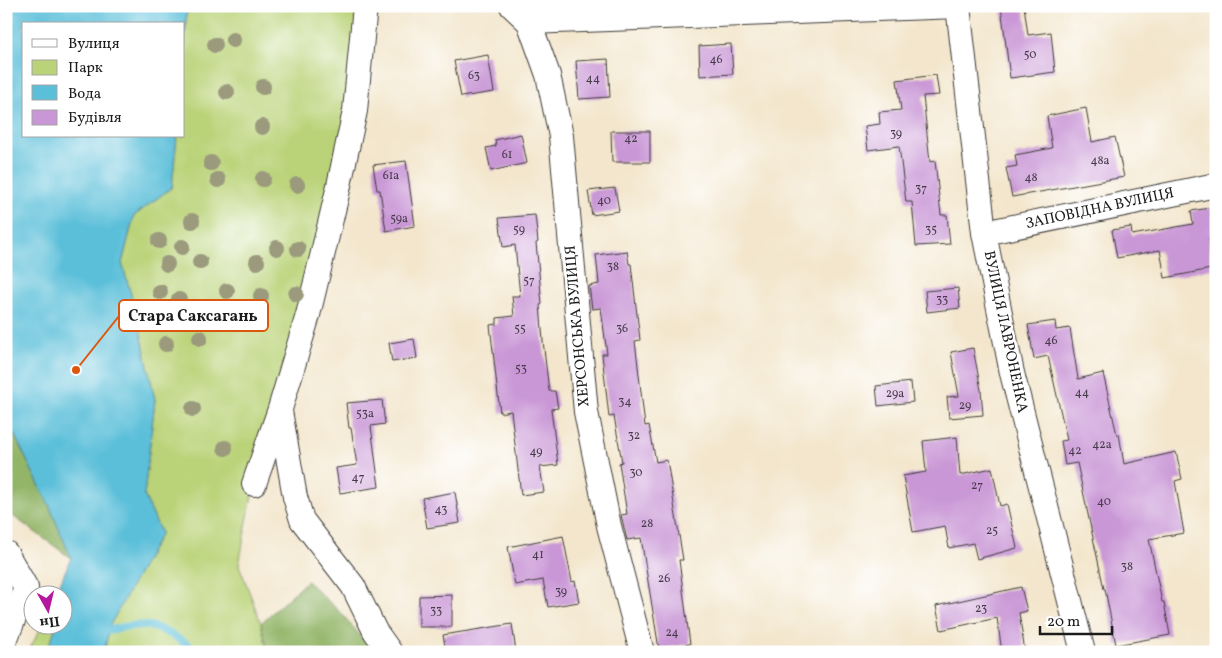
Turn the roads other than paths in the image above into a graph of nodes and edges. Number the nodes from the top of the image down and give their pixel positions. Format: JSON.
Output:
{"nodes":[{"id":1,"x":365,"y":6,"type":"edge"},
{"id":2,"x":958,"y":6,"type":"edge"},
{"id":3,"x":521,"y":14,"type":"edge"},
{"id":4,"x":1216,"y":185,"type":"edge"},
{"id":5,"x":984,"y":233,"type":"junction"},
{"id":6,"x":280,"y":408,"type":"junction"},
{"id":7,"x":254,"y":484,"type":"dead end"},
{"id":8,"x":6,"y":553,"type":"edge"},
{"id":9,"x":6,"y":638,"type":"edge"},
{"id":10,"x":390,"y":652,"type":"edge"},
{"id":11,"x":642,"y":652,"type":"edge"},
{"id":12,"x":1083,"y":652,"type":"edge"}],
"edges":[{"from":1,"to":6,"type":"street"},
{"from":2,"to":3,"type":"street"},
{"from":2,"to":5,"type":"street","name":"ВУЛИЦЯ ЛАВРОНЕНКА"},
{"from":3,"to":11,"type":"street","name":"ХЕРСОНСЬКА ВУЛИЦЯ"},
{"from":4,"to":5,"type":"street","name":"ЗАПОВІДНА ВУЛИЦЯ"},
{"from":5,"to":12,"type":"street","name":"ВУЛИЦЯ ЛАВРОНЕНКА"},
{"from":6,"to":7,"type":"street"},
{"from":6,"to":10,"type":"street"},
{"from":8,"to":9,"type":"street"}]}
